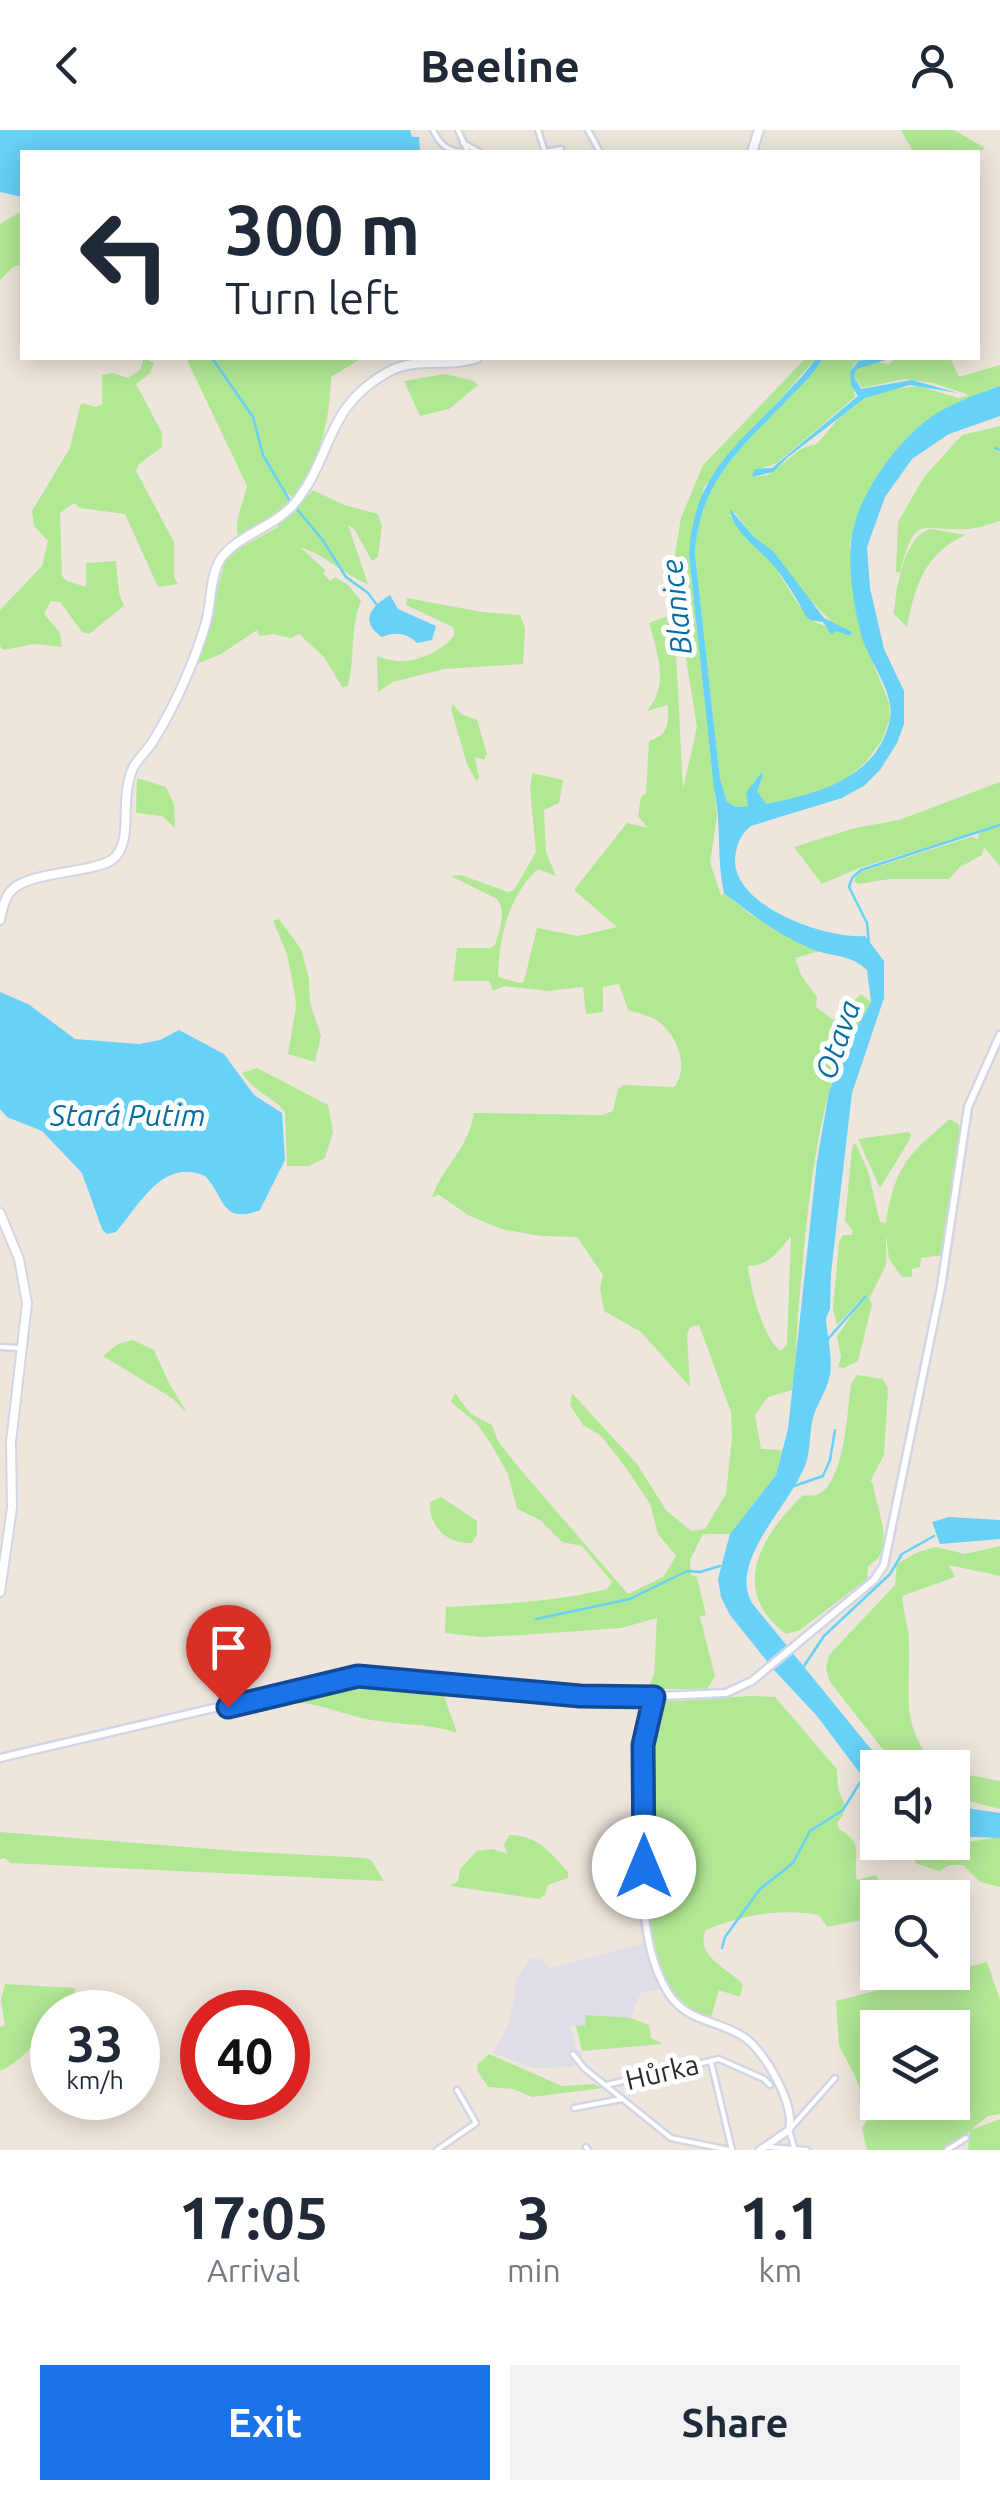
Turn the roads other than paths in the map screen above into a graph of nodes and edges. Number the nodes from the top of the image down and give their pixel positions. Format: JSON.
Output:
{"nodes":[{"id":1,"x":433,"y":130,"type":"edge"},
{"id":2,"x":562,"y":149,"type":"dead end"},
{"id":3,"x":450,"y":150,"type":"edge"},
{"id":4,"x":556,"y":150,"type":"edge"},
{"id":5,"x":470,"y":360,"type":"edge"},
{"id":6,"x":0,"y":920,"type":"edge"},
{"id":7,"x":1000,"y":1036,"type":"edge"},
{"id":8,"x":0,"y":1213,"type":"edge"},
{"id":9,"x":0,"y":1347,"type":"edge"},
{"id":10,"x":22,"y":1348,"type":"junction"},
{"id":11,"x":0,"y":1592,"type":"edge"},
{"id":12,"x":654,"y":1697,"type":"junction"},
{"id":13,"x":0,"y":1758,"type":"edge"},
{"id":14,"x":572,"y":2054,"type":"dead end"},
{"id":15,"x":711,"y":2061,"type":"junction"},
{"id":16,"x":835,"y":2078,"type":"dead end"},
{"id":17,"x":606,"y":2085,"type":"junction"},
{"id":18,"x":770,"y":2085,"type":"dead end"},
{"id":19,"x":456,"y":2090,"type":"dead end"},
{"id":20,"x":622,"y":2100,"type":"junction"},
{"id":21,"x":574,"y":2108,"type":"dead end"},
{"id":22,"x":789,"y":2130,"type":"junction"},
{"id":23,"x":966,"y":2138,"type":"dead end"},
{"id":24,"x":794,"y":2147,"type":"junction"},
{"id":25,"x":764,"y":2148,"type":"edge"},
{"id":26,"x":437,"y":2150,"type":"edge"},
{"id":27,"x":731,"y":2150,"type":"edge"},
{"id":28,"x":807,"y":2150,"type":"edge"},
{"id":29,"x":948,"y":2150,"type":"edge"}],
"edges":[{"from":1,"to":3,"type":"street"},
{"from":2,"to":4,"type":"street"},
{"from":5,"to":6,"type":"main road"},
{"from":7,"to":12,"type":"street"},
{"from":8,"to":10,"type":"main road"},
{"from":9,"to":10,"type":"street"},
{"from":10,"to":11,"type":"main road"},
{"from":12,"to":13,"type":"street"},
{"from":12,"to":22,"type":"street"},
{"from":14,"to":17,"type":"street"},
{"from":15,"to":17,"type":"street","name":"Hůrka"},
{"from":15,"to":18,"type":"street","name":"Hůrka"},
{"from":15,"to":27,"type":"street"},
{"from":16,"to":22,"type":"street"},
{"from":17,"to":20,"type":"street"},
{"from":19,"to":26,"type":"street"},
{"from":20,"to":21,"type":"street"},
{"from":20,"to":27,"type":"street"},
{"from":22,"to":24,"type":"street"},
{"from":22,"to":25,"type":"street"},
{"from":23,"to":29,"type":"street"},
{"from":24,"to":25,"type":"street"},
{"from":24,"to":28,"type":"street"}]}
